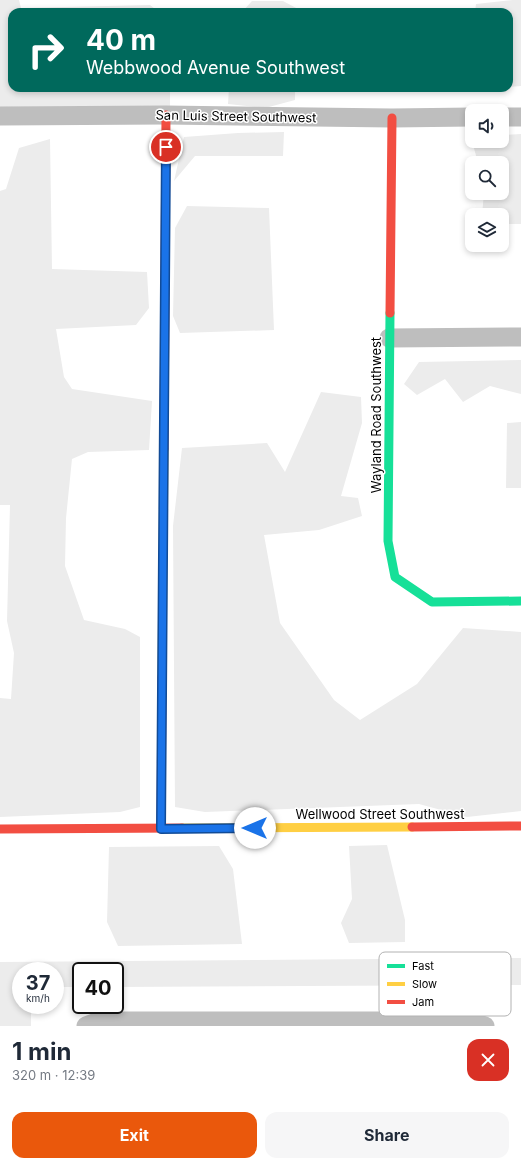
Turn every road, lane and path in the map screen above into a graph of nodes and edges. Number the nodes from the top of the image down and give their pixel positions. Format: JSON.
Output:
{"nodes":[{"id":1,"x":166,"y":115,"type":"junction"},
{"id":2,"x":0,"y":116,"type":"edge"},
{"id":3,"x":465,"y":117,"type":"edge"},
{"id":4,"x":509,"y":117,"type":"edge"},
{"id":5,"x":521,"y":117,"type":"edge"},
{"id":6,"x":392,"y":118,"type":"junction"},
{"id":7,"x":521,"y":337,"type":"edge"},
{"id":8,"x":389,"y":338,"type":"junction"},
{"id":9,"x":521,"y":601,"type":"edge"},
{"id":10,"x":521,"y":826,"type":"edge"},
{"id":11,"x":0,"y":829,"type":"edge"},
{"id":12,"x":161,"y":829,"type":"junction"},
{"id":13,"x":86,"y":1026,"type":"edge"},
{"id":14,"x":485,"y":1026,"type":"edge"}],
"edges":[{"from":1,"to":2,"type":"street","name":"San Luis Street Southwest"},
{"from":1,"to":6,"type":"street","name":"San Luis Street Southwest"},
{"from":1,"to":12,"type":"street"},
{"from":3,"to":6,"type":"street","name":"San Luis Street Southwest"},
{"from":4,"to":5,"type":"street"},
{"from":6,"to":8,"type":"street","name":"Wayland Road Southwest"},
{"from":7,"to":8,"type":"street"},
{"from":8,"to":9,"type":"street","name":"Wayland Road Southwest"},
{"from":10,"to":12,"type":"street","name":"Wellwood Street Southwest"},
{"from":11,"to":12,"type":"street","name":"Wellwood Street Southwest"},
{"from":13,"to":14,"type":"street"}]}
